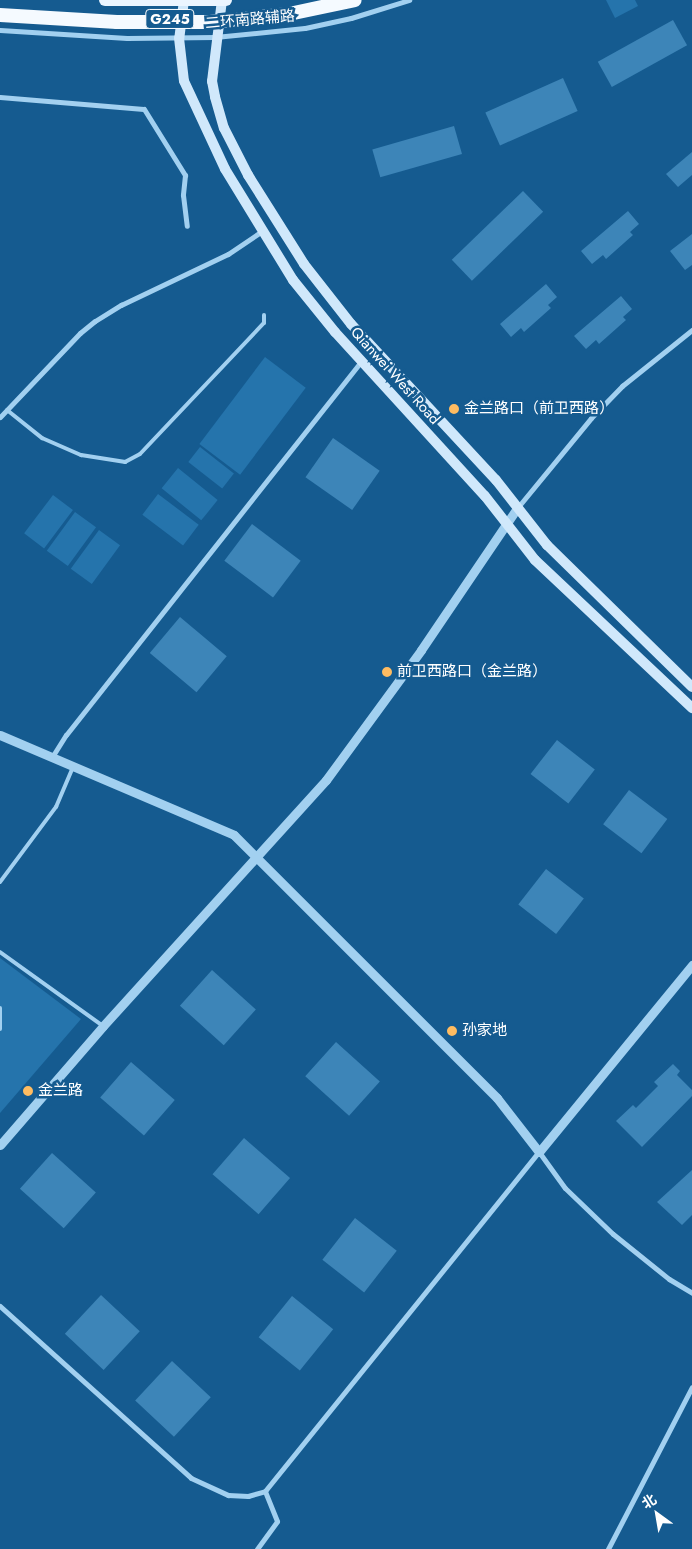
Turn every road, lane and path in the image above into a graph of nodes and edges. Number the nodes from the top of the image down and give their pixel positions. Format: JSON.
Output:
{"nodes":[{"id":1,"x":105,"y":0,"type":"edge"},
{"id":2,"x":222,"y":0,"type":"edge"},
{"id":3,"x":226,"y":0,"type":"edge"},
{"id":4,"x":338,"y":0,"type":"edge"},
{"id":5,"x":355,"y":0,"type":"edge"},
{"id":6,"x":410,"y":0,"type":"edge"},
{"id":7,"x":184,"y":1,"type":"edge"},
{"id":8,"x":0,"y":11,"type":"edge"},
{"id":9,"x":0,"y":15,"type":"edge"},
{"id":10,"x":222,"y":18,"type":"junction"},
{"id":11,"x":182,"y":19,"type":"junction"},
{"id":12,"x":0,"y":30,"type":"edge"},
{"id":13,"x":219,"y":37,"type":"junction"},
{"id":14,"x":179,"y":38,"type":"junction"},
{"id":15,"x":0,"y":97,"type":"edge"},
{"id":16,"x":187,"y":226,"type":"dead end"},
{"id":17,"x":261,"y":232,"type":"junction"},
{"id":18,"x":264,"y":316,"type":"dead end"},
{"id":19,"x":692,"y":330,"type":"edge"},
{"id":20,"x":361,"y":361,"type":"junction"},
{"id":21,"x":7,"y":410,"type":"junction"},
{"id":22,"x":0,"y":417,"type":"edge"},
{"id":23,"x":518,"y":507,"type":"junction"},
{"id":24,"x":506,"y":523,"type":"junction"},
{"id":25,"x":692,"y":687,"type":"edge"},
{"id":26,"x":692,"y":708,"type":"edge"},
{"id":27,"x":0,"y":735,"type":"edge"},
{"id":28,"x":52,"y":757,"type":"junction"},
{"id":29,"x":73,"y":766,"type":"junction"},
{"id":30,"x":256,"y":858,"type":"junction"},
{"id":31,"x":0,"y":882,"type":"edge"},
{"id":32,"x":0,"y":952,"type":"edge"},
{"id":33,"x":692,"y":965,"type":"edge"},
{"id":34,"x":0,"y":1008,"type":"edge"},
{"id":35,"x":103,"y":1026,"type":"junction"},
{"id":36,"x":0,"y":1029,"type":"edge"},
{"id":37,"x":0,"y":1145,"type":"edge"},
{"id":38,"x":539,"y":1152,"type":"junction"},
{"id":39,"x":692,"y":1293,"type":"edge"},
{"id":40,"x":0,"y":1306,"type":"edge"},
{"id":41,"x":692,"y":1387,"type":"edge"},
{"id":42,"x":265,"y":1491,"type":"junction"},
{"id":43,"x":257,"y":1549,"type":"edge"},
{"id":44,"x":608,"y":1549,"type":"edge"}],
"edges":[{"from":1,"to":7,"type":"main road","number":"G245"},
{"from":2,"to":3,"type":"main road","number":"G245"},
{"from":2,"to":7,"type":"main road","number":"G245"},
{"from":2,"to":10,"type":"main road","name":"Qianwei West Road"},
{"from":4,"to":10,"type":"main road","number":"G245"},
{"from":5,"to":9,"type":"highway","bridge":true},
{"from":6,"to":13,"type":"street","name":"二环南路辅路"},
{"from":7,"to":11,"type":"main road","name":"Qianwei West Road"},
{"from":8,"to":11,"type":"main road","number":"G245"},
{"from":10,"to":11,"type":"main road","number":"G245"},
{"from":10,"to":13,"type":"main road","name":"Qianwei West Road"},
{"from":11,"to":14,"type":"main road","name":"Qianwei West Road"},
{"from":12,"to":14,"type":"street","name":"二环南路辅路"},
{"from":13,"to":14,"type":"street","name":"二环南路辅路"},
{"from":13,"to":23,"type":"main road","name":"Qianwei West Road"},
{"from":14,"to":17,"type":"main road","name":"Qianwei West Road"},
{"from":15,"to":16,"type":"street"},
{"from":17,"to":20,"type":"main road","name":"Qianwei West Road"},
{"from":17,"to":21,"type":"street"},
{"from":18,"to":21,"type":"lane"},
{"from":19,"to":23,"type":"street"},
{"from":20,"to":24,"type":"main road","name":"Qianwei West Road"},
{"from":20,"to":28,"type":"street"},
{"from":21,"to":22,"type":"street"},
{"from":23,"to":24,"type":"street"},
{"from":23,"to":25,"type":"main road","name":"Qianwei West Road"},
{"from":24,"to":26,"type":"main road","name":"Qianwei West Road"},
{"from":24,"to":30,"type":"street"},
{"from":27,"to":28,"type":"street"},
{"from":28,"to":29,"type":"street"},
{"from":29,"to":30,"type":"street"},
{"from":29,"to":31,"type":"lane"},
{"from":30,"to":35,"type":"street"},
{"from":30,"to":38,"type":"street"},
{"from":32,"to":35,"type":"lane"},
{"from":33,"to":38,"type":"street"},
{"from":34,"to":36,"type":"lane"},
{"from":35,"to":37,"type":"street"},
{"from":38,"to":39,"type":"street"},
{"from":38,"to":42,"type":"street"},
{"from":40,"to":42,"type":"street"},
{"from":41,"to":44,"type":"street"},
{"from":42,"to":43,"type":"street"}]}
